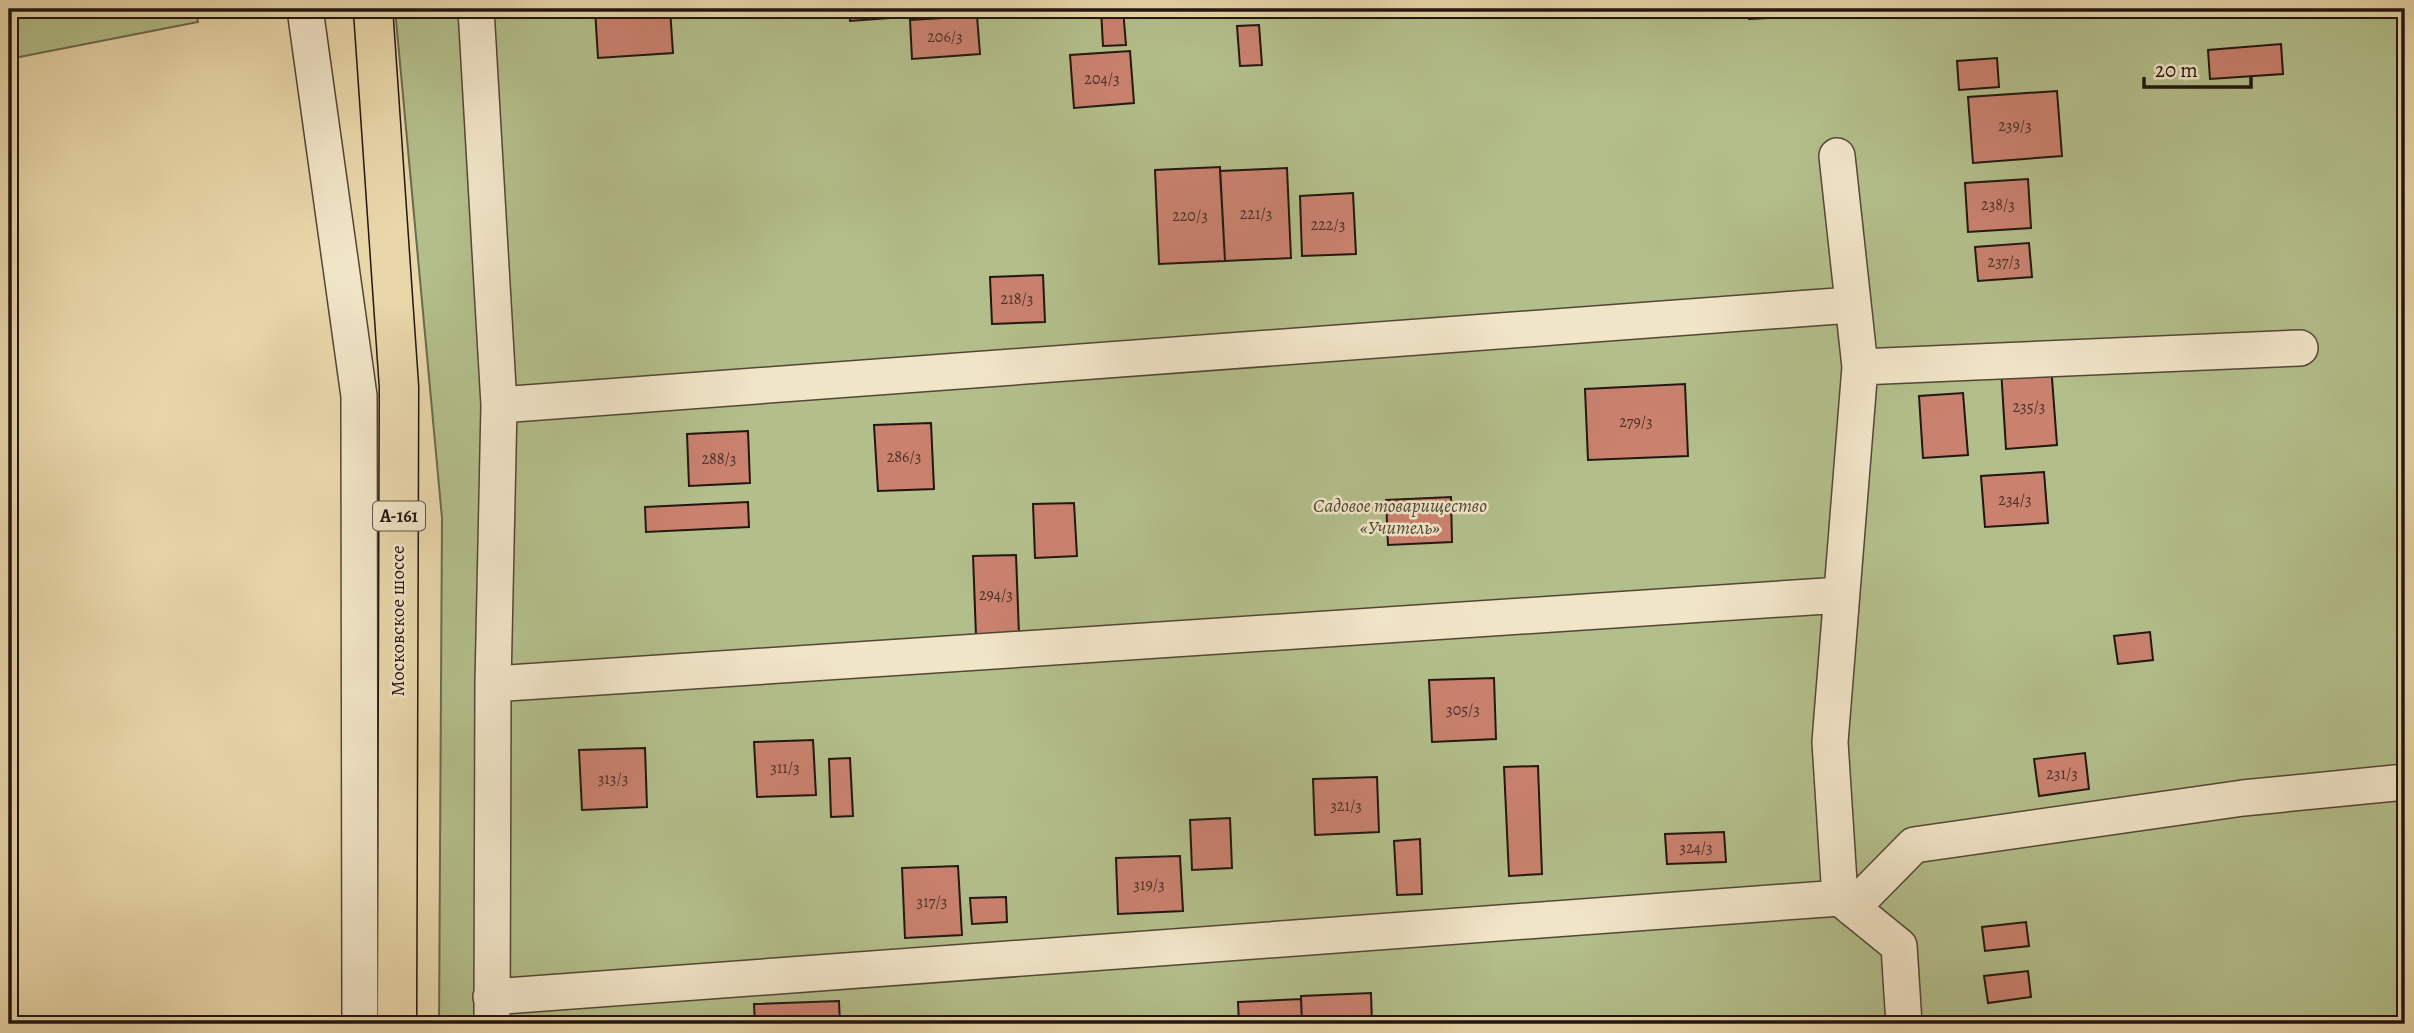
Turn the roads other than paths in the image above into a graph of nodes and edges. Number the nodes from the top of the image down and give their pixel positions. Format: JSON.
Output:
{"nodes":[{"id":1,"x":305,"y":9,"type":"edge"},
{"id":2,"x":373,"y":9,"type":"edge"},
{"id":3,"x":476,"y":9,"type":"edge"},
{"id":4,"x":1837,"y":156,"type":"dead end"},
{"id":5,"x":1851,"y":305,"type":"junction"},
{"id":6,"x":2300,"y":348,"type":"dead end"},
{"id":7,"x":1860,"y":367,"type":"junction"},
{"id":8,"x":499,"y":405,"type":"junction"},
{"id":9,"x":1841,"y":595,"type":"junction"},
{"id":10,"x":493,"y":684,"type":"junction"},
{"id":11,"x":2405,"y":782,"type":"edge"},
{"id":12,"x":1846,"y":903,"type":"junction"},
{"id":13,"x":492,"y":1011,"type":"edge"},
{"id":14,"x":360,"y":1024,"type":"edge"},
{"id":15,"x":397,"y":1024,"type":"edge"},
{"id":16,"x":1904,"y":1024,"type":"edge"}],
"edges":[{"from":1,"to":14,"type":"street"},
{"from":2,"to":15,"type":"highway","name":"Московское шоссе","number":"А-161"},
{"from":3,"to":8,"type":"street"},
{"from":4,"to":5,"type":"street"},
{"from":5,"to":7,"type":"street"},
{"from":5,"to":8,"type":"street"},
{"from":6,"to":7,"type":"street"},
{"from":7,"to":9,"type":"street"},
{"from":8,"to":10,"type":"street"},
{"from":9,"to":10,"type":"street"},
{"from":9,"to":12,"type":"street"},
{"from":10,"to":13,"type":"street"},
{"from":11,"to":12,"type":"street"},
{"from":12,"to":13,"type":"street"},
{"from":12,"to":16,"type":"street"}]}
